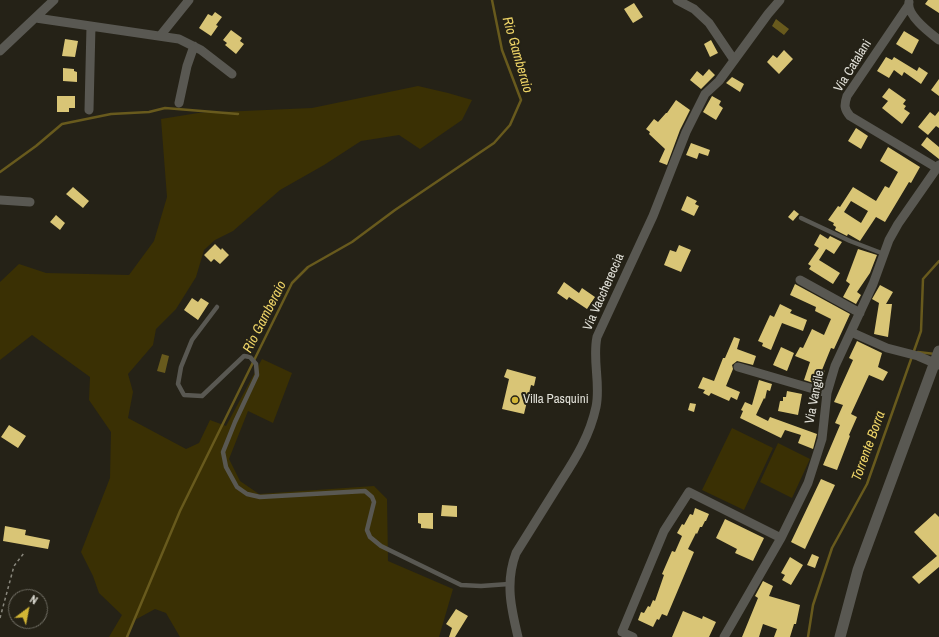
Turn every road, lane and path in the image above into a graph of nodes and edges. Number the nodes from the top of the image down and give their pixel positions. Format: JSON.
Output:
{"nodes":[{"id":1,"x":54,"y":0,"type":"edge"},
{"id":2,"x":189,"y":0,"type":"edge"},
{"id":3,"x":676,"y":0,"type":"edge"},
{"id":4,"x":780,"y":0,"type":"edge"},
{"id":5,"x":909,"y":3,"type":"edge"},
{"id":6,"x":36,"y":18,"type":"junction"},
{"id":7,"x":91,"y":26,"type":"junction"},
{"id":8,"x":160,"y":36,"type":"junction"},
{"id":9,"x":939,"y":40,"type":"edge"},
{"id":10,"x":194,"y":46,"type":"junction"},
{"id":11,"x":0,"y":51,"type":"edge"},
{"id":12,"x":734,"y":60,"type":"junction"},
{"id":13,"x":232,"y":74,"type":"dead end"},
{"id":14,"x":179,"y":103,"type":"dead end"},
{"id":15,"x":89,"y":110,"type":"dead end"},
{"id":16,"x":938,"y":166,"type":"edge"},
{"id":17,"x":0,"y":200,"type":"edge"},
{"id":18,"x":30,"y":202,"type":"dead end"},
{"id":19,"x":801,"y":218,"type":"dead end"},
{"id":20,"x":884,"y":254,"type":"junction"},
{"id":21,"x":800,"y":280,"type":"dead end"},
{"id":22,"x":217,"y":307,"type":"dead end"},
{"id":23,"x":860,"y":313,"type":"junction"},
{"id":24,"x":851,"y":332,"type":"junction"},
{"id":25,"x":939,"y":351,"type":"edge"},
{"id":26,"x":937,"y":364,"type":"edge"},
{"id":27,"x":738,"y":367,"type":"dead end"},
{"id":28,"x":827,"y":393,"type":"junction"},
{"id":29,"x":781,"y":538,"type":"junction"},
{"id":30,"x":24,"y":554,"type":"dead end"},
{"id":31,"x":509,"y":584,"type":"junction"},
{"id":32,"x":0,"y":618,"type":"edge"},
{"id":33,"x":518,"y":637,"type":"edge"},
{"id":34,"x":633,"y":637,"type":"edge"},
{"id":35,"x":724,"y":637,"type":"edge"},
{"id":36,"x":840,"y":637,"type":"edge"}],
"edges":[{"from":1,"to":6,"type":"street"},
{"from":2,"to":8,"type":"street"},
{"from":3,"to":12,"type":"street"},
{"from":4,"to":12,"type":"street","name":"Via Vacchereccia"},
{"from":5,"to":9,"type":"street"},
{"from":5,"to":16,"type":"street","name":"Via Catalani"},
{"from":6,"to":7,"type":"street"},
{"from":6,"to":11,"type":"street"},
{"from":7,"to":8,"type":"street"},
{"from":7,"to":15,"type":"street"},
{"from":8,"to":10,"type":"street"},
{"from":10,"to":13,"type":"street"},
{"from":10,"to":14,"type":"street"},
{"from":12,"to":31,"type":"street","name":"Via Vacchereccia"},
{"from":16,"to":20,"type":"street","name":"Via Vangile"},
{"from":17,"to":18,"type":"street"},
{"from":19,"to":20,"type":"lane"},
{"from":20,"to":23,"type":"street","name":"Via Vangile"},
{"from":21,"to":23,"type":"street"},
{"from":22,"to":31,"type":"lane"},
{"from":23,"to":24,"type":"street","name":"Via Vangile"},
{"from":24,"to":26,"type":"street"},
{"from":24,"to":28,"type":"street","name":"Via Vangile"},
{"from":25,"to":26,"type":"street"},
{"from":26,"to":36,"type":"street"},
{"from":27,"to":28,"type":"street"},
{"from":28,"to":29,"type":"street","name":"Via Vangile"},
{"from":29,"to":34,"type":"street"},
{"from":29,"to":35,"type":"street","name":"Via Vangile"},
{"from":30,"to":32,"type":"path"},
{"from":31,"to":33,"type":"street","name":"Via Vacchereccia"}]}
